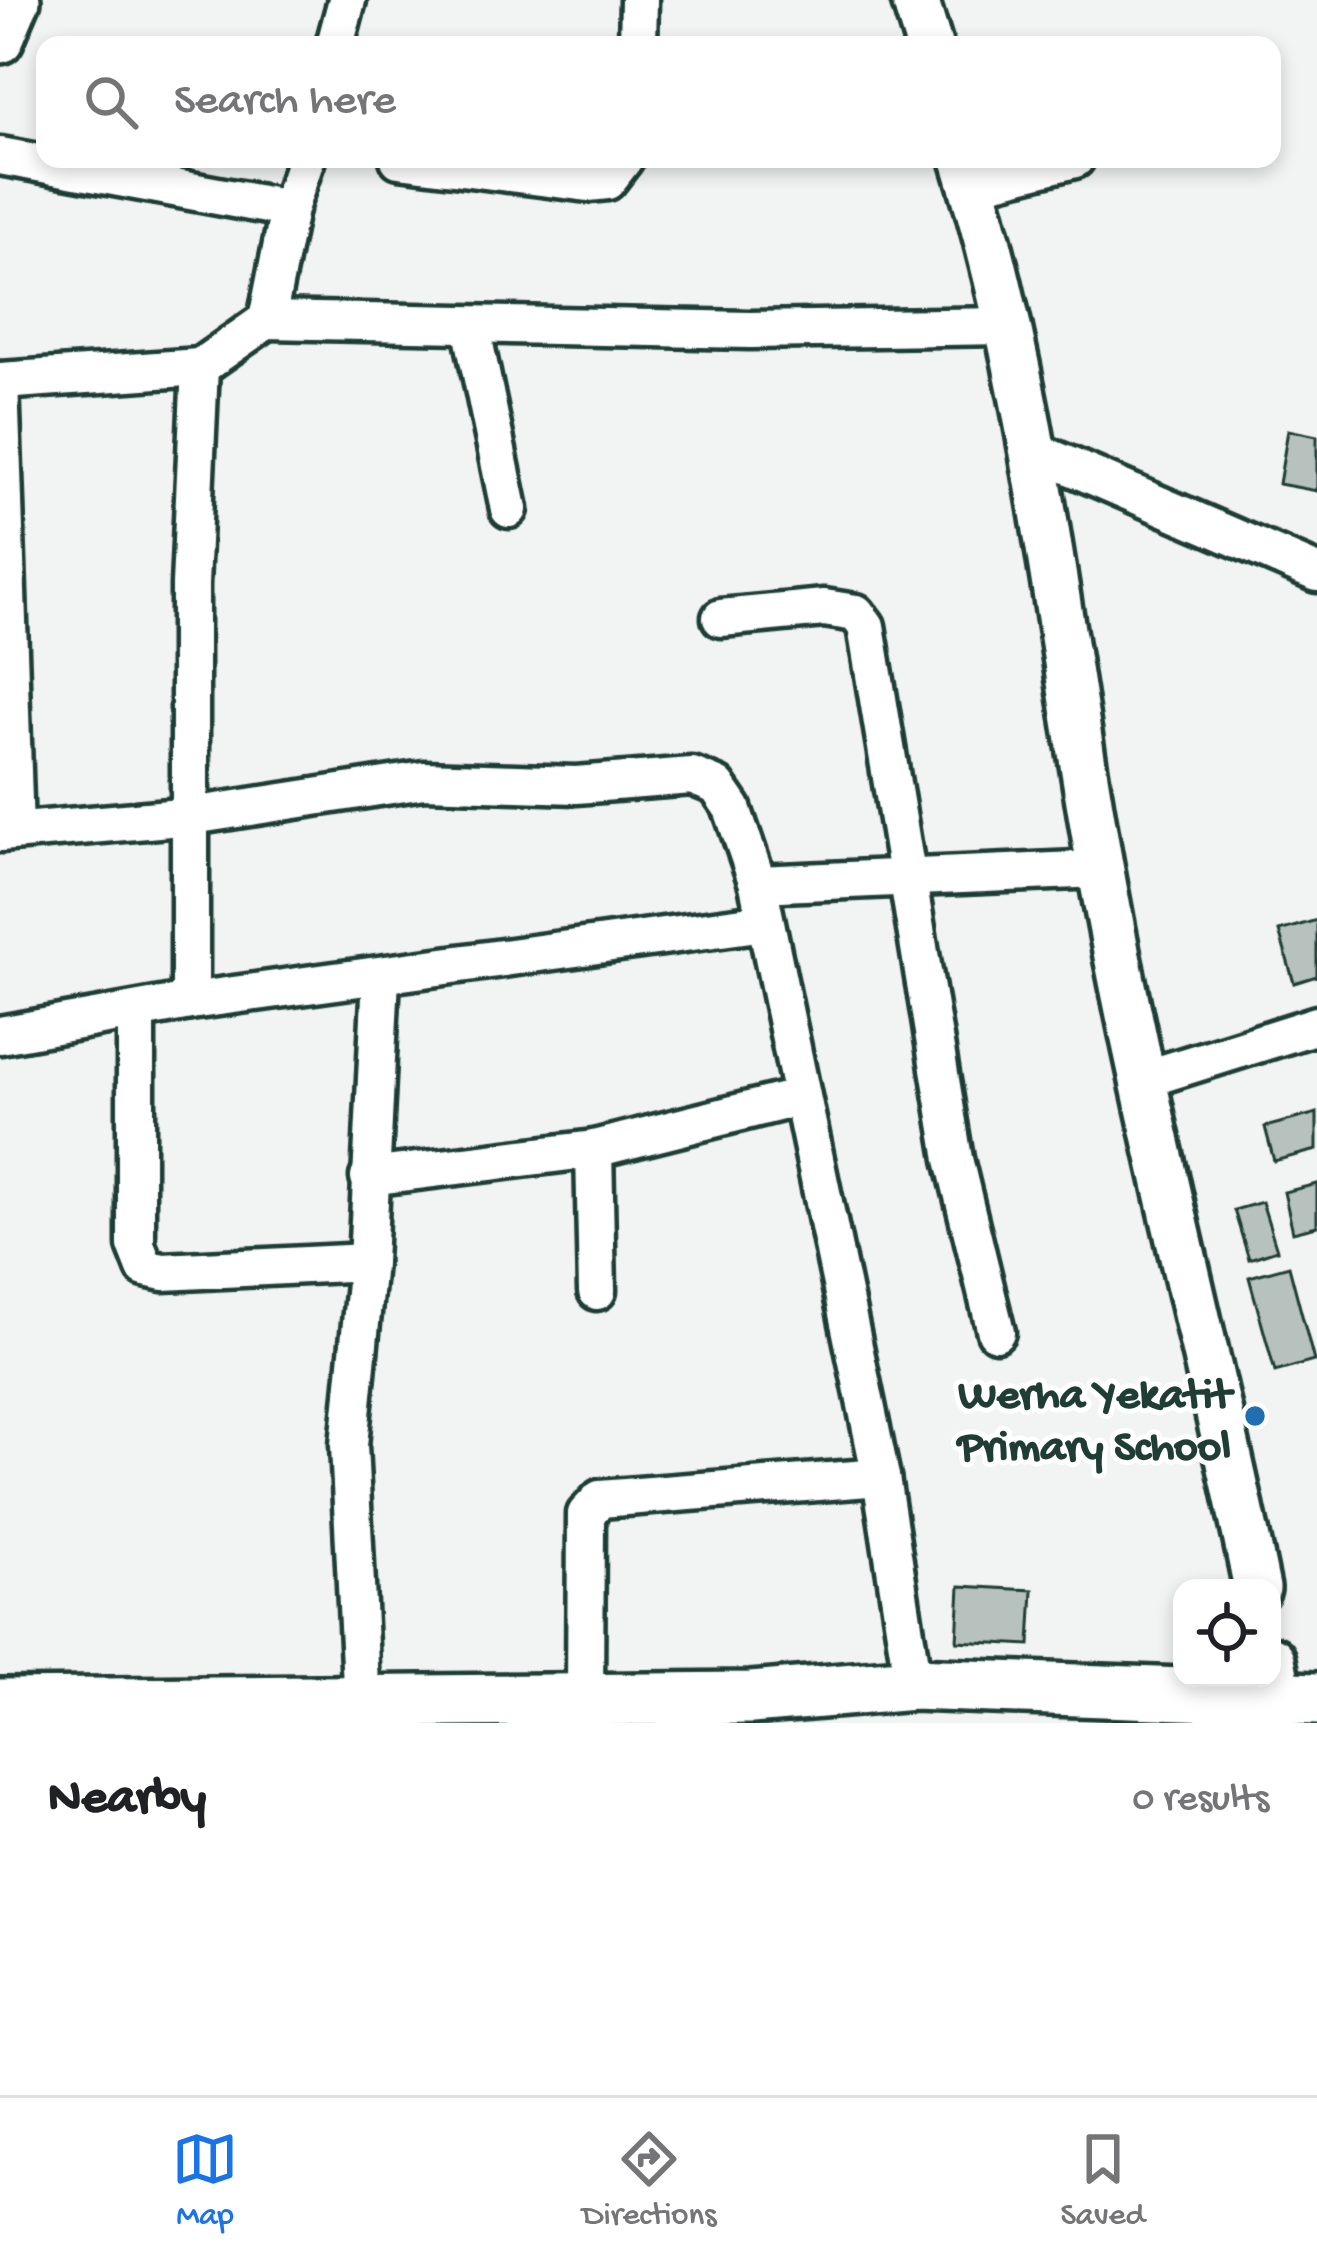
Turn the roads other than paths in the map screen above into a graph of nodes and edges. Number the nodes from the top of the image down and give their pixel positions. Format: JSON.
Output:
{"nodes":[{"id":1,"x":17,"y":0,"type":"edge"},
{"id":2,"x":346,"y":0,"type":"edge"},
{"id":3,"x":639,"y":0,"type":"edge"},
{"id":4,"x":915,"y":0,"type":"edge"},
{"id":5,"x":337,"y":36,"type":"edge"},
{"id":6,"x":638,"y":36,"type":"edge"},
{"id":7,"x":926,"y":36,"type":"edge"},
{"id":8,"x":0,"y":40,"type":"edge"},
{"id":9,"x":0,"y":156,"type":"edge"},
{"id":10,"x":36,"y":163,"type":"edge"},
{"id":11,"x":65,"y":168,"type":"edge"},
{"id":12,"x":303,"y":168,"type":"edge"},
{"id":13,"x":470,"y":168,"type":"edge"},
{"id":14,"x":617,"y":168,"type":"edge"},
{"id":15,"x":1002,"y":168,"type":"edge"},
{"id":16,"x":969,"y":172,"type":"edge"},
{"id":17,"x":289,"y":209,"type":"junction"},
{"id":18,"x":267,"y":320,"type":"junction"},
{"id":19,"x":471,"y":325,"type":"junction"},
{"id":20,"x":1006,"y":326,"type":"junction"},
{"id":21,"x":200,"y":367,"type":"junction"},
{"id":22,"x":1,"y":381,"type":"edge"},
{"id":23,"x":1035,"y":451,"type":"junction"},
{"id":24,"x":509,"y":508,"type":"dead end"},
{"id":25,"x":1317,"y":573,"type":"edge"},
{"id":26,"x":721,"y":618,"type":"dead end"},
{"id":27,"x":5,"y":650,"type":"edge"},
{"id":28,"x":192,"y":816,"type":"junction"},
{"id":29,"x":8,"y":832,"type":"edge"},
{"id":30,"x":1100,"y":869,"type":"junction"},
{"id":31,"x":904,"y":877,"type":"junction"},
{"id":32,"x":758,"y":884,"type":"junction"},
{"id":33,"x":764,"y":922,"type":"junction"},
{"id":34,"x":381,"y":976,"type":"junction"},
{"id":35,"x":190,"y":1000,"type":"junction"},
{"id":36,"x":136,"y":1015,"type":"junction"},
{"id":37,"x":1317,"y":1025,"type":"edge"},
{"id":38,"x":0,"y":1035,"type":"edge"},
{"id":39,"x":1142,"y":1080,"type":"junction"},
{"id":40,"x":801,"y":1097,"type":"junction"},
{"id":41,"x":594,"y":1149,"type":"junction"},
{"id":42,"x":369,"y":1177,"type":"junction"},
{"id":43,"x":368,"y":1262,"type":"junction"},
{"id":44,"x":597,"y":1291,"type":"dead end"},
{"id":45,"x":996,"y":1332,"type":"dead end"},
{"id":46,"x":881,"y":1478,"type":"junction"},
{"id":47,"x":1255,"y":1579,"type":"edge"},
{"id":48,"x":914,"y":1684,"type":"junction"},
{"id":49,"x":1290,"y":1685,"type":"edge"},
{"id":50,"x":585,"y":1697,"type":"junction"},
{"id":51,"x":751,"y":1698,"type":"junction"},
{"id":52,"x":0,"y":1706,"type":"edge"},
{"id":53,"x":384,"y":1710,"type":"edge"},
{"id":54,"x":852,"y":1723,"type":"edge"}],
"edges":[{"from":1,"to":8,"type":"street"},
{"from":2,"to":5,"type":"street"},
{"from":3,"to":6,"type":"street"},
{"from":4,"to":7,"type":"street"},
{"from":9,"to":10,"type":"street"},
{"from":11,"to":17,"type":"street"},
{"from":12,"to":17,"type":"street"},
{"from":13,"to":14,"type":"street"},
{"from":15,"to":16,"type":"street"},
{"from":16,"to":20,"type":"street"},
{"from":17,"to":18,"type":"street"},
{"from":18,"to":19,"type":"street"},
{"from":18,"to":21,"type":"street"},
{"from":19,"to":20,"type":"street"},
{"from":19,"to":24,"type":"street"},
{"from":20,"to":23,"type":"street"},
{"from":21,"to":22,"type":"street"},
{"from":21,"to":28,"type":"street"},
{"from":22,"to":27,"type":"street"},
{"from":23,"to":25,"type":"street"},
{"from":23,"to":30,"type":"street"},
{"from":26,"to":31,"type":"street"},
{"from":27,"to":29,"type":"street"},
{"from":28,"to":29,"type":"street"},
{"from":28,"to":32,"type":"street"},
{"from":28,"to":35,"type":"street"},
{"from":30,"to":31,"type":"street"},
{"from":30,"to":39,"type":"street"},
{"from":31,"to":32,"type":"street"},
{"from":31,"to":45,"type":"street"},
{"from":32,"to":33,"type":"street"},
{"from":33,"to":34,"type":"street"},
{"from":33,"to":40,"type":"street"},
{"from":34,"to":35,"type":"street"},
{"from":34,"to":42,"type":"street"},
{"from":35,"to":36,"type":"street"},
{"from":36,"to":38,"type":"street"},
{"from":36,"to":43,"type":"street"},
{"from":37,"to":39,"type":"street"},
{"from":39,"to":47,"type":"street"},
{"from":40,"to":41,"type":"street"},
{"from":40,"to":46,"type":"street"},
{"from":41,"to":42,"type":"street"},
{"from":41,"to":44,"type":"street"},
{"from":42,"to":43,"type":"street"},
{"from":43,"to":53,"type":"street"},
{"from":46,"to":48,"type":"street"},
{"from":46,"to":50,"type":"street"},
{"from":48,"to":49,"type":"main road"},
{"from":48,"to":51,"type":"main road"},
{"from":50,"to":51,"type":"main road"},
{"from":50,"to":53,"type":"main road"},
{"from":51,"to":54,"type":"main road"},
{"from":52,"to":53,"type":"main road"}]}
